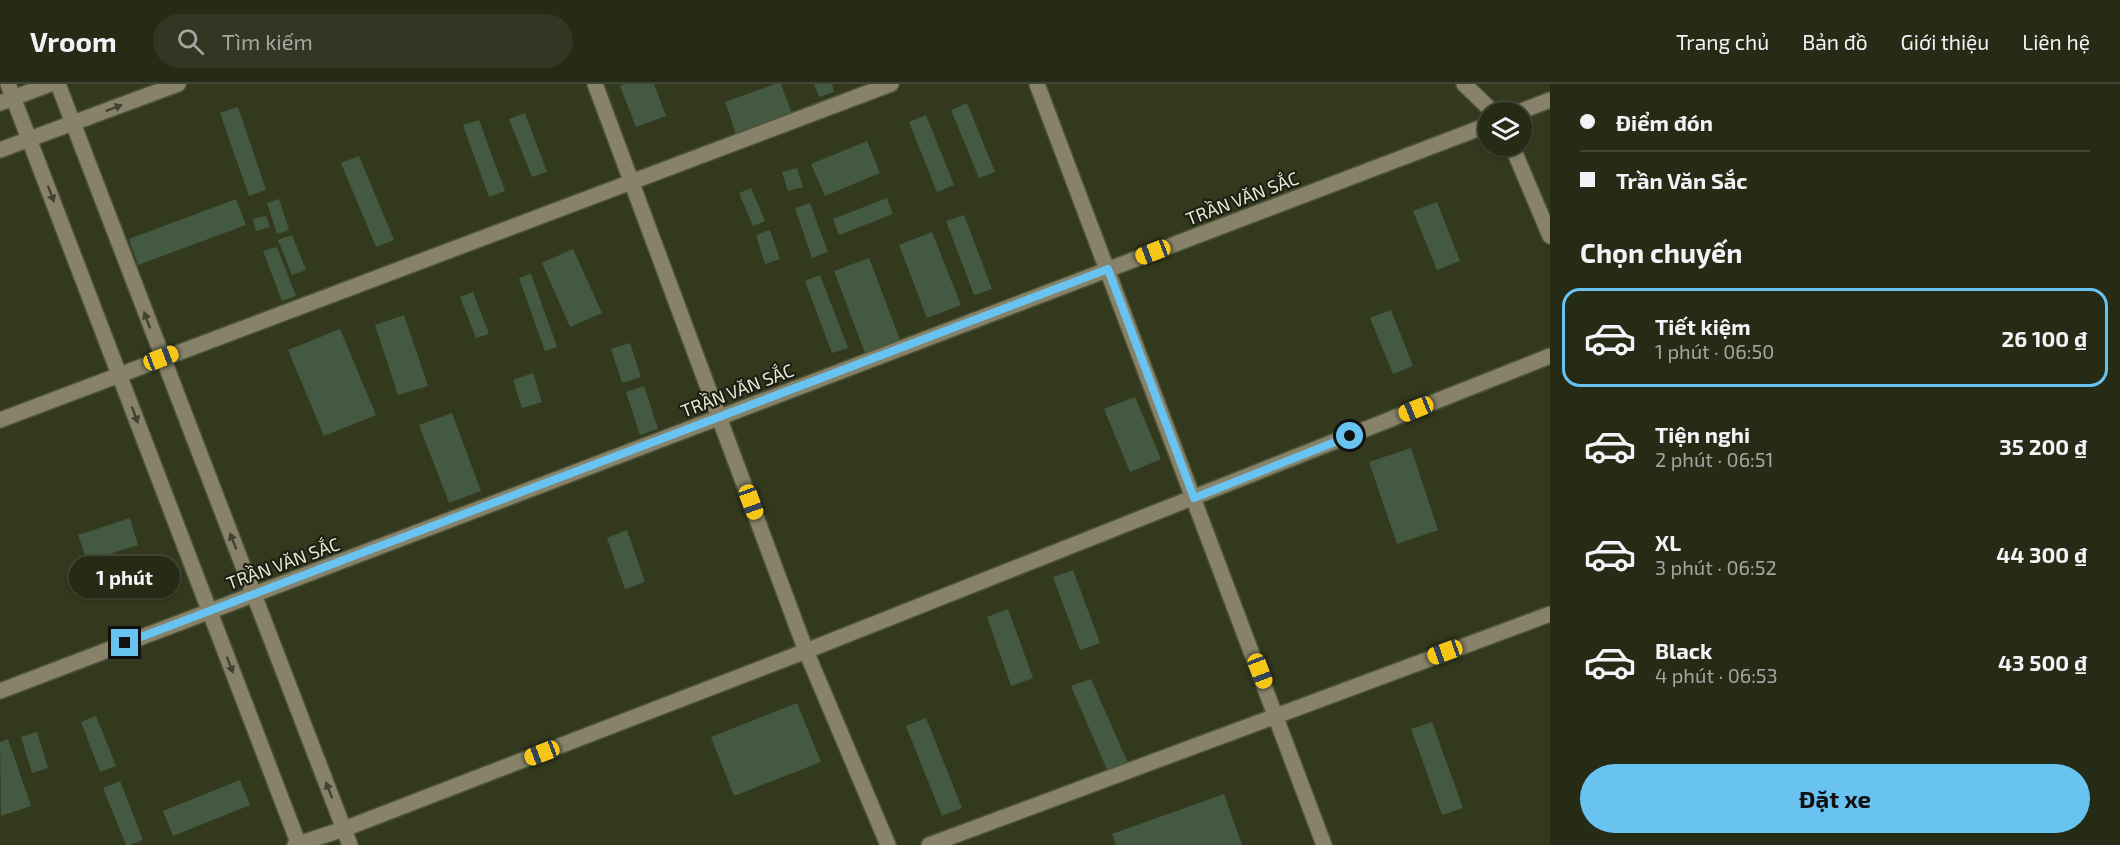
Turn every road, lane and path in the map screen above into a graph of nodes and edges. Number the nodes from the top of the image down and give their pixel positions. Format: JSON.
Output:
{"nodes":[{"id":1,"x":50,"y":84,"type":"edge"},
{"id":2,"x":58,"y":84,"type":"edge"},
{"id":3,"x":178,"y":84,"type":"edge"},
{"id":4,"x":596,"y":84,"type":"edge"},
{"id":5,"x":891,"y":84,"type":"edge"},
{"id":6,"x":1037,"y":84,"type":"edge"},
{"id":7,"x":1464,"y":84,"type":"edge"},
{"id":8,"x":7,"y":95,"type":"edge"},
{"id":9,"x":1550,"y":100,"type":"edge"},
{"id":10,"x":1483,"y":102,"type":"edge"},
{"id":11,"x":1532,"y":107,"type":"edge"},
{"id":12,"x":74,"y":123,"type":"junction"},
{"id":13,"x":1478,"y":129,"type":"edge"},
{"id":14,"x":30,"y":139,"type":"junction"},
{"id":15,"x":0,"y":150,"type":"edge"},
{"id":16,"x":1516,"y":156,"type":"edge"},
{"id":17,"x":632,"y":181,"type":"junction"},
{"id":18,"x":1550,"y":236,"type":"edge"},
{"id":19,"x":1108,"y":269,"type":"junction"},
{"id":20,"x":1550,"y":356,"type":"edge"},
{"id":21,"x":161,"y":358,"type":"junction"},
{"id":22,"x":120,"y":375,"type":"junction"},
{"id":23,"x":720,"y":417,"type":"junction"},
{"id":24,"x":0,"y":420,"type":"edge"},
{"id":25,"x":1194,"y":498,"type":"junction"},
{"id":26,"x":255,"y":596,"type":"junction"},
{"id":27,"x":208,"y":611,"type":"junction"},
{"id":28,"x":1550,"y":614,"type":"edge"},
{"id":29,"x":806,"y":651,"type":"junction"},
{"id":30,"x":0,"y":691,"type":"edge"},
{"id":31,"x":1276,"y":714,"type":"junction"},
{"id":32,"x":344,"y":829,"type":"junction"},
{"id":33,"x":298,"y":844,"type":"edge"},
{"id":34,"x":350,"y":845,"type":"edge"},
{"id":35,"x":888,"y":845,"type":"edge"},
{"id":36,"x":929,"y":845,"type":"edge"},
{"id":37,"x":1324,"y":845,"type":"edge"}],
"edges":[{"from":1,"to":8,"type":"street"},
{"from":2,"to":12,"type":"street"},
{"from":12,"to":3,"type":"street","one_way":true},
{"from":4,"to":17,"type":"street"},
{"from":5,"to":17,"type":"street"},
{"from":6,"to":19,"type":"street"},
{"from":7,"to":10,"type":"street"},
{"from":8,"to":14,"type":"street"},
{"from":9,"to":11,"type":"street"},
{"from":12,"to":14,"type":"street"},
{"from":21,"to":12,"type":"street","one_way":true},
{"from":13,"to":19,"type":"street","name":"TRẦN VĂN SẮC"},
{"from":14,"to":15,"type":"street"},
{"from":14,"to":22,"type":"street","one_way":true},
{"from":16,"to":18,"type":"street"},
{"from":17,"to":21,"type":"street"},
{"from":17,"to":23,"type":"street"},
{"from":19,"to":23,"type":"street","name":"TRẦN VĂN SẮC"},
{"from":19,"to":25,"type":"street"},
{"from":20,"to":25,"type":"street"},
{"from":21,"to":22,"type":"street"},
{"from":26,"to":21,"type":"street","one_way":true},
{"from":22,"to":24,"type":"street"},
{"from":22,"to":27,"type":"street","one_way":true},
{"from":23,"to":26,"type":"street","name":"TRẦN VĂN SẮC"},
{"from":23,"to":29,"type":"street"},
{"from":25,"to":29,"type":"street"},
{"from":25,"to":31,"type":"street"},
{"from":26,"to":27,"type":"street","name":"TRẦN VĂN SẮC"},
{"from":32,"to":26,"type":"street","one_way":true},
{"from":27,"to":30,"type":"street","name":"TRẦN VĂN SẮC"},
{"from":27,"to":33,"type":"street","one_way":true},
{"from":28,"to":31,"type":"street"},
{"from":29,"to":32,"type":"street"},
{"from":29,"to":35,"type":"street"},
{"from":31,"to":36,"type":"street"},
{"from":31,"to":37,"type":"street"},
{"from":32,"to":33,"type":"street"},
{"from":32,"to":34,"type":"street"}]}
